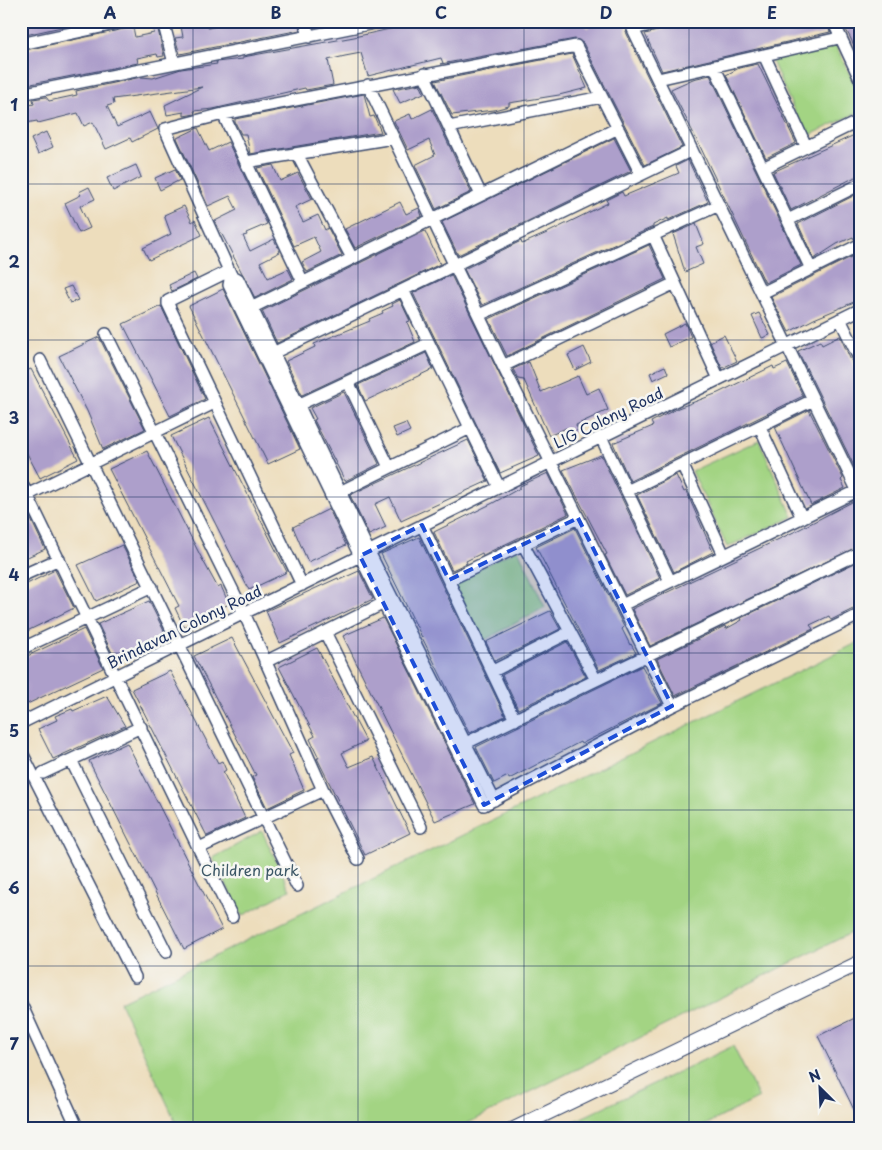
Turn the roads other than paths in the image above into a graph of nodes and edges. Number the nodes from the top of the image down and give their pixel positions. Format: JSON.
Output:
{"nodes":[{"id":1,"x":128,"y":21,"type":"edge"},
{"id":2,"x":163,"y":21,"type":"edge"},
{"id":3,"x":305,"y":21,"type":"edge"},
{"id":4,"x":384,"y":21,"type":"edge"},
{"id":5,"x":668,"y":21,"type":"edge"},
{"id":6,"x":833,"y":21,"type":"edge"},
{"id":7,"x":309,"y":37,"type":"junction"},
{"id":8,"x":839,"y":38,"type":"junction"},
{"id":9,"x":21,"y":44,"type":"edge"},
{"id":10,"x":764,"y":55,"type":"junction"},
{"id":11,"x":174,"y":63,"type":"junction"},
{"id":12,"x":714,"y":66,"type":"junction"},
{"id":13,"x":424,"y":74,"type":"junction"},
{"id":14,"x":658,"y":79,"type":"junction"},
{"id":15,"x":861,"y":81,"type":"edge"},
{"id":16,"x":368,"y":85,"type":"junction"},
{"id":17,"x":21,"y":94,"type":"edge"},
{"id":18,"x":602,"y":97,"type":"junction"},
{"id":19,"x":223,"y":114,"type":"junction"},
{"id":20,"x":861,"y":120,"type":"edge"},
{"id":21,"x":449,"y":127,"type":"junction"},
{"id":22,"x":618,"y":128,"type":"junction"},
{"id":23,"x":393,"y":138,"type":"junction"},
{"id":24,"x":806,"y":146,"type":"junction"},
{"id":25,"x":692,"y":150,"type":"junction"},
{"id":26,"x":297,"y":154,"type":"junction"},
{"id":27,"x":246,"y":162,"type":"junction"},
{"id":28,"x":763,"y":168,"type":"junction"},
{"id":29,"x":641,"y":174,"type":"junction"},
{"id":30,"x":861,"y":184,"type":"edge"},
{"id":31,"x":481,"y":195,"type":"junction"},
{"id":32,"x":719,"y":205,"type":"junction"},
{"id":33,"x":432,"y":219,"type":"junction"},
{"id":34,"x":788,"y":220,"type":"junction"},
{"id":35,"x":653,"y":235,"type":"junction"},
{"id":36,"x":861,"y":244,"type":"edge"},
{"id":37,"x":352,"y":258,"type":"junction"},
{"id":38,"x":454,"y":265,"type":"junction"},
{"id":39,"x":811,"y":269,"type":"junction"},
{"id":40,"x":230,"y":273,"type":"junction"},
{"id":41,"x":303,"y":282,"type":"junction"},
{"id":42,"x":675,"y":283,"type":"junction"},
{"id":43,"x":403,"y":290,"type":"junction"},
{"id":44,"x":762,"y":293,"type":"junction"},
{"id":45,"x":251,"y":308,"type":"junction"},
{"id":46,"x":861,"y":309,"type":"edge"},
{"id":47,"x":479,"y":315,"type":"junction"},
{"id":48,"x":840,"y":319,"type":"junction"},
{"id":49,"x":106,"y":334,"type":"dead end"},
{"id":50,"x":428,"y":344,"type":"junction"},
{"id":51,"x":788,"y":345,"type":"junction"},
{"id":52,"x":272,"y":353,"type":"junction"},
{"id":53,"x":40,"y":360,"type":"dead end"},
{"id":54,"x":861,"y":362,"type":"edge"},
{"id":55,"x":503,"y":366,"type":"junction"},
{"id":56,"x":719,"y":379,"type":"junction"},
{"id":57,"x":348,"y":382,"type":"junction"},
{"id":58,"x":813,"y":400,"type":"junction"},
{"id":59,"x":214,"y":403,"type":"junction"},
{"id":60,"x":298,"y":405,"type":"junction"},
{"id":61,"x":760,"y":427,"type":"junction"},
{"id":62,"x":470,"y":428,"type":"junction"},
{"id":63,"x":154,"y":432,"type":"junction"},
{"id":64,"x":601,"y":437,"type":"junction"},
{"id":65,"x":551,"y":462,"type":"junction"},
{"id":66,"x":91,"y":464,"type":"junction"},
{"id":67,"x":682,"y":464,"type":"junction"},
{"id":68,"x":389,"y":467,"type":"junction"},
{"id":69,"x":21,"y":482,"type":"edge"},
{"id":70,"x":500,"y":487,"type":"junction"},
{"id":71,"x":627,"y":491,"type":"junction"},
{"id":72,"x":340,"y":492,"type":"junction"},
{"id":73,"x":860,"y":493,"type":"edge"},
{"id":74,"x":24,"y":497,"type":"edge"},
{"id":75,"x":578,"y":518,"type":"junction"},
{"id":76,"x":802,"y":518,"type":"junction"},
{"id":77,"x":422,"y":525,"type":"junction"},
{"id":78,"x":523,"y":544,"type":"junction"},
{"id":79,"x":861,"y":552,"type":"edge"},
{"id":80,"x":364,"y":554,"type":"junction"},
{"id":81,"x":724,"y":555,"type":"junction"},
{"id":82,"x":59,"y":559,"type":"junction"},
{"id":83,"x":21,"y":576,"type":"edge"},
{"id":84,"x":449,"y":580,"type":"junction"},
{"id":85,"x":670,"y":581,"type":"junction"},
{"id":86,"x":302,"y":585,"type":"junction"},
{"id":87,"x":152,"y":587,"type":"junction"},
{"id":88,"x":384,"y":604,"type":"junction"},
{"id":89,"x":622,"y":604,"type":"junction"},
{"id":90,"x":244,"y":613,"type":"junction"},
{"id":91,"x":861,"y":614,"type":"edge"},
{"id":92,"x":87,"y":618,"type":"junction"},
{"id":93,"x":325,"y":632,"type":"junction"},
{"id":94,"x":570,"y":632,"type":"junction"},
{"id":95,"x":178,"y":646,"type":"junction"},
{"id":96,"x":21,"y":648,"type":"edge"},
{"id":97,"x":647,"y":656,"type":"junction"},
{"id":98,"x":265,"y":662,"type":"junction"},
{"id":99,"x":493,"y":671,"type":"junction"},
{"id":100,"x":116,"y":676,"type":"junction"},
{"id":101,"x":596,"y":680,"type":"junction"},
{"id":102,"x":672,"y":706,"type":"junction"},
{"id":103,"x":514,"y":720,"type":"junction"},
{"id":104,"x":21,"y":723,"type":"edge"},
{"id":105,"x":141,"y":727,"type":"junction"},
{"id":106,"x":466,"y":743,"type":"junction"},
{"id":107,"x":21,"y":752,"type":"edge"},
{"id":108,"x":72,"y":760,"type":"junction"},
{"id":109,"x":43,"y":773,"type":"dead end"},
{"id":110,"x":323,"y":790,"type":"junction"},
{"id":111,"x":494,"y":800,"type":"junction"},
{"id":112,"x":263,"y":819,"type":"junction"},
{"id":113,"x":421,"y":827,"type":"dead end"},
{"id":114,"x":199,"y":848,"type":"junction"},
{"id":115,"x":358,"y":858,"type":"dead end"},
{"id":116,"x":297,"y":886,"type":"dead end"},
{"id":117,"x":232,"y":918,"type":"dead end"},
{"id":118,"x":166,"y":952,"type":"dead end"},
{"id":119,"x":861,"y":962,"type":"edge"},
{"id":120,"x":135,"y":977,"type":"dead end"},
{"id":121,"x":21,"y":1004,"type":"edge"},
{"id":122,"x":78,"y":1129,"type":"edge"},
{"id":123,"x":514,"y":1129,"type":"edge"}],
"edges":[{"from":1,"to":9,"type":"street"},
{"from":2,"to":11,"type":"street"},
{"from":3,"to":7,"type":"street"},
{"from":4,"to":7,"type":"street"},
{"from":5,"to":14,"type":"street"},
{"from":6,"to":8,"type":"street"},
{"from":7,"to":11,"type":"street"},
{"from":8,"to":10,"type":"street"},
{"from":8,"to":15,"type":"street"},
{"from":10,"to":12,"type":"street"},
{"from":10,"to":24,"type":"street"},
{"from":11,"to":17,"type":"street"},
{"from":12,"to":14,"type":"street"},
{"from":12,"to":28,"type":"street"},
{"from":13,"to":16,"type":"street"},
{"from":13,"to":18,"type":"street"},
{"from":13,"to":21,"type":"street"},
{"from":14,"to":25,"type":"street"},
{"from":16,"to":19,"type":"street"},
{"from":16,"to":23,"type":"street"},
{"from":18,"to":21,"type":"street"},
{"from":18,"to":22,"type":"street"},
{"from":19,"to":27,"type":"street"},
{"from":19,"to":40,"type":"street"},
{"from":20,"to":24,"type":"street"},
{"from":21,"to":31,"type":"street"},
{"from":22,"to":29,"type":"street"},
{"from":22,"to":31,"type":"street"},
{"from":23,"to":26,"type":"street"},
{"from":23,"to":33,"type":"street"},
{"from":24,"to":28,"type":"street"},
{"from":25,"to":29,"type":"street"},
{"from":25,"to":32,"type":"street"},
{"from":26,"to":27,"type":"street"},
{"from":26,"to":37,"type":"street"},
{"from":27,"to":41,"type":"street"},
{"from":28,"to":34,"type":"street"},
{"from":29,"to":38,"type":"street"},
{"from":30,"to":34,"type":"street"},
{"from":31,"to":33,"type":"street"},
{"from":32,"to":35,"type":"street"},
{"from":32,"to":44,"type":"street"},
{"from":33,"to":37,"type":"street"},
{"from":33,"to":38,"type":"street"},
{"from":34,"to":39,"type":"street"},
{"from":35,"to":42,"type":"street"},
{"from":35,"to":47,"type":"street"},
{"from":36,"to":39,"type":"street"},
{"from":37,"to":41,"type":"street"},
{"from":38,"to":43,"type":"street"},
{"from":38,"to":47,"type":"street"},
{"from":39,"to":44,"type":"street"},
{"from":40,"to":45,"type":"street"},
{"from":40,"to":59,"type":"street"},
{"from":40,"to":80,"type":"street"},
{"from":41,"to":45,"type":"street"},
{"from":42,"to":55,"type":"street"},
{"from":42,"to":56,"type":"street"},
{"from":43,"to":50,"type":"street"},
{"from":43,"to":52,"type":"street"},
{"from":44,"to":51,"type":"street"},
{"from":45,"to":52,"type":"street"},
{"from":46,"to":48,"type":"street","name":"LIG Colony Road"},
{"from":47,"to":55,"type":"street"},
{"from":48,"to":51,"type":"street","name":"LIG Colony Road"},
{"from":48,"to":54,"type":"street"},
{"from":49,"to":63,"type":"street"},
{"from":50,"to":57,"type":"street"},
{"from":50,"to":62,"type":"street"},
{"from":51,"to":56,"type":"street","name":"LIG Colony Road"},
{"from":51,"to":58,"type":"street"},
{"from":52,"to":60,"type":"street"},
{"from":53,"to":66,"type":"street"},
{"from":55,"to":65,"type":"street"},
{"from":56,"to":64,"type":"street","name":"LIG Colony Road"},
{"from":57,"to":60,"type":"street"},
{"from":57,"to":68,"type":"street"},
{"from":58,"to":61,"type":"street"},
{"from":58,"to":73,"type":"street"},
{"from":59,"to":63,"type":"street"},
{"from":59,"to":86,"type":"street"},
{"from":60,"to":72,"type":"street"},
{"from":61,"to":67,"type":"street"},
{"from":61,"to":76,"type":"street"},
{"from":62,"to":68,"type":"street"},
{"from":62,"to":70,"type":"street"},
{"from":63,"to":66,"type":"street"},
{"from":63,"to":90,"type":"street"},
{"from":64,"to":65,"type":"street","name":"LIG Colony Road"},
{"from":64,"to":71,"type":"street"},
{"from":65,"to":70,"type":"street","name":"LIG Colony Road"},
{"from":65,"to":75,"type":"street"},
{"from":66,"to":74,"type":"street"},
{"from":66,"to":87,"type":"street"},
{"from":67,"to":71,"type":"street"},
{"from":67,"to":81,"type":"street"},
{"from":68,"to":72,"type":"street"},
{"from":69,"to":74,"type":"street"},
{"from":70,"to":77,"type":"street","name":"LIG Colony Road"},
{"from":71,"to":85,"type":"street"},
{"from":72,"to":80,"type":"street"},
{"from":73,"to":76,"type":"street"},
{"from":74,"to":82,"type":"street"},
{"from":75,"to":78,"type":"street"},
{"from":75,"to":89,"type":"street"},
{"from":76,"to":81,"type":"street"},
{"from":77,"to":80,"type":"street","name":"LIG Colony Road"},
{"from":77,"to":84,"type":"street"},
{"from":78,"to":84,"type":"street"},
{"from":78,"to":94,"type":"street"},
{"from":79,"to":97,"type":"street"},
{"from":80,"to":86,"type":"street","name":"Brindavan Colony Road"},
{"from":80,"to":88,"type":"street"},
{"from":80,"to":106,"type":"street"},
{"from":81,"to":85,"type":"street"},
{"from":82,"to":83,"type":"street"},
{"from":82,"to":92,"type":"street"},
{"from":84,"to":99,"type":"street"},
{"from":85,"to":89,"type":"street"},
{"from":86,"to":90,"type":"street","name":"Brindavan Colony Road"},
{"from":87,"to":92,"type":"street"},
{"from":87,"to":95,"type":"street"},
{"from":88,"to":93,"type":"street"},
{"from":88,"to":111,"type":"street"},
{"from":89,"to":97,"type":"street"},
{"from":90,"to":95,"type":"street","name":"Brindavan Colony Road"},
{"from":90,"to":98,"type":"street"},
{"from":91,"to":102,"type":"street"},
{"from":92,"to":96,"type":"street"},
{"from":92,"to":100,"type":"street"},
{"from":93,"to":98,"type":"street"},
{"from":93,"to":113,"type":"street"},
{"from":94,"to":99,"type":"street"},
{"from":94,"to":101,"type":"street"},
{"from":95,"to":100,"type":"street","name":"Brindavan Colony Road"},
{"from":95,"to":112,"type":"street"},
{"from":97,"to":101,"type":"street"},
{"from":97,"to":102,"type":"street"},
{"from":98,"to":110,"type":"street"},
{"from":99,"to":103,"type":"street"},
{"from":100,"to":104,"type":"street","name":"Brindavan Colony Road"},
{"from":100,"to":105,"type":"street"},
{"from":101,"to":103,"type":"street"},
{"from":102,"to":111,"type":"street"},
{"from":103,"to":106,"type":"street"},
{"from":105,"to":108,"type":"street"},
{"from":105,"to":114,"type":"street"},
{"from":106,"to":111,"type":"street"},
{"from":107,"to":120,"type":"street"},
{"from":108,"to":109,"type":"street"},
{"from":108,"to":118,"type":"street"},
{"from":110,"to":112,"type":"street"},
{"from":110,"to":115,"type":"street"},
{"from":112,"to":114,"type":"street"},
{"from":112,"to":116,"type":"street"},
{"from":114,"to":117,"type":"street"},
{"from":119,"to":123,"type":"street"},
{"from":121,"to":122,"type":"street"}]}
